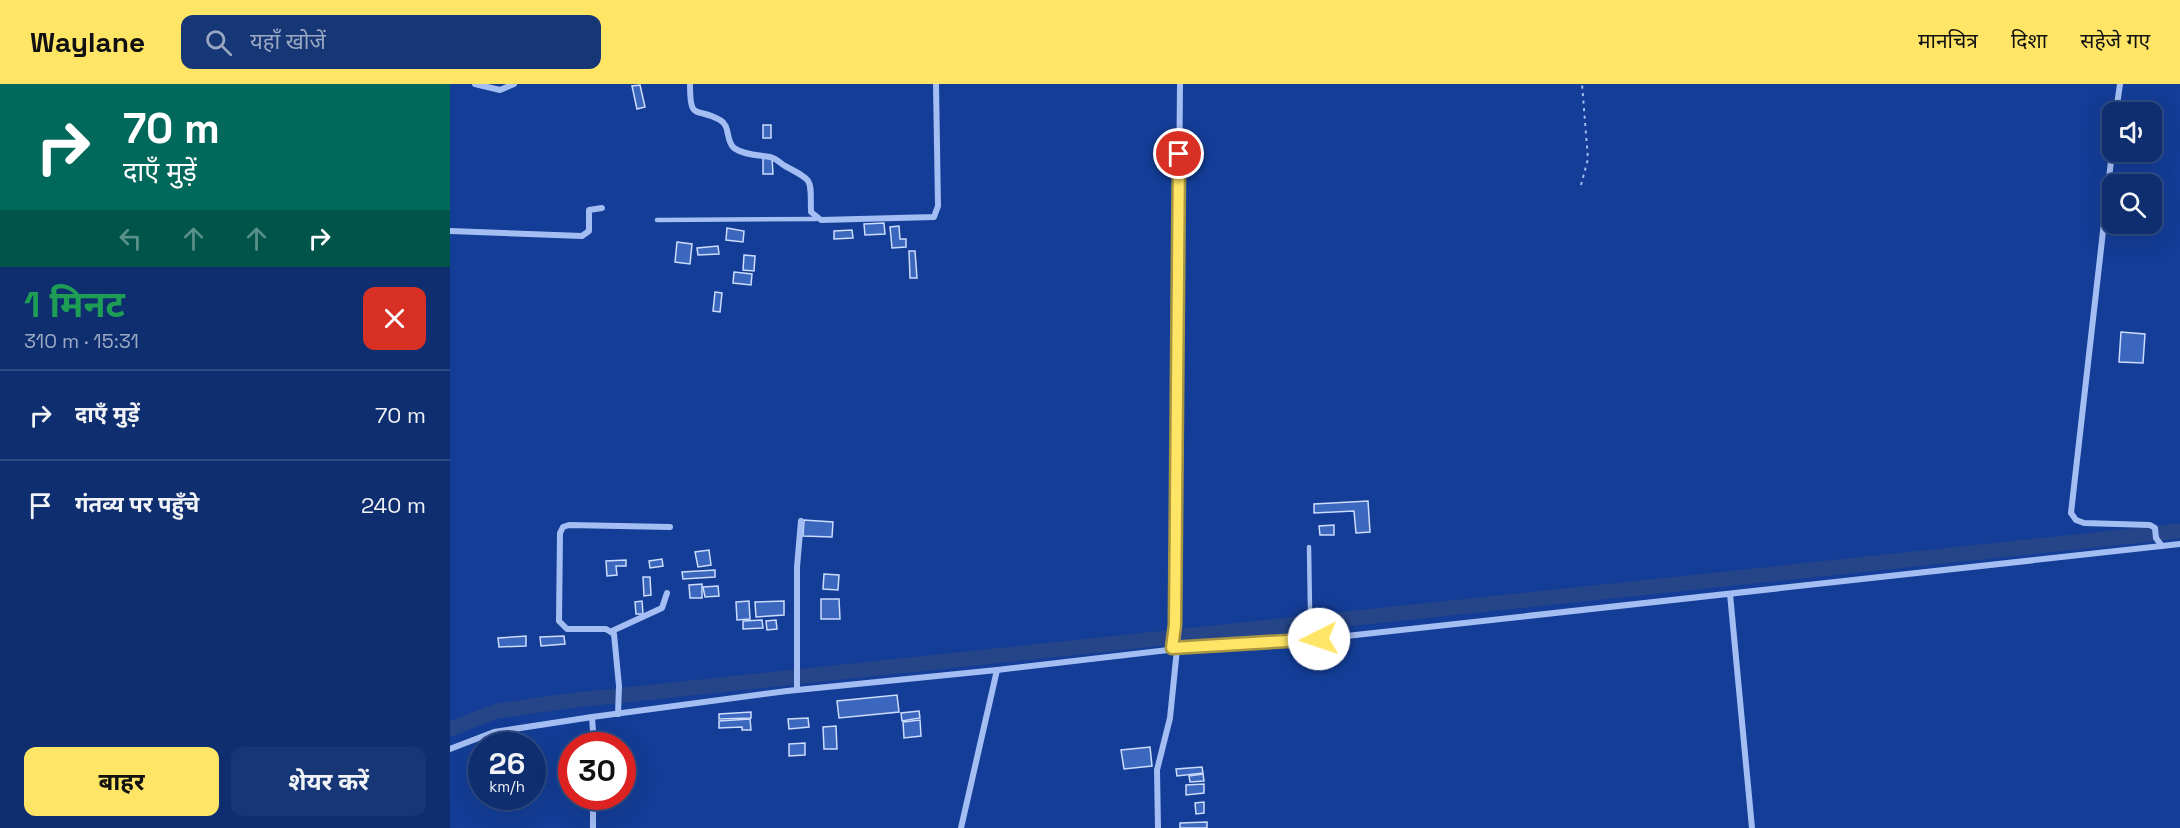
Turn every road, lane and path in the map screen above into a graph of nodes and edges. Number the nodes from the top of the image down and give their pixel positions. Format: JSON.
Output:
{"nodes":[{"id":1,"x":475,"y":84,"type":"edge"},
{"id":2,"x":514,"y":84,"type":"edge"},
{"id":3,"x":690,"y":84,"type":"edge"},
{"id":4,"x":936,"y":84,"type":"edge"},
{"id":5,"x":1180,"y":84,"type":"edge"},
{"id":6,"x":1582,"y":84,"type":"edge"},
{"id":7,"x":2120,"y":84,"type":"edge"},
{"id":8,"x":2117,"y":102,"type":"edge"},
{"id":9,"x":2111,"y":162,"type":"edge"},
{"id":10,"x":1581,"y":185,"type":"dead end"},
{"id":11,"x":602,"y":208,"type":"dead end"},
{"id":12,"x":816,"y":219,"type":"junction"},
{"id":13,"x":657,"y":220,"type":"dead end"},
{"id":14,"x":450,"y":231,"type":"edge"},
{"id":15,"x":801,"y":521,"type":"dead end"},
{"id":16,"x":670,"y":527,"type":"dead end"},
{"id":17,"x":2180,"y":544,"type":"edge"},
{"id":18,"x":2162,"y":546,"type":"junction"},
{"id":19,"x":1309,"y":547,"type":"dead end"},
{"id":20,"x":667,"y":593,"type":"dead end"},
{"id":21,"x":1730,"y":594,"type":"junction"},
{"id":22,"x":612,"y":631,"type":"junction"},
{"id":23,"x":1319,"y":639,"type":"junction"},
{"id":24,"x":1175,"y":649,"type":"junction"},
{"id":25,"x":997,"y":670,"type":"junction"},
{"id":26,"x":797,"y":686,"type":"junction"},
{"id":27,"x":618,"y":711,"type":"junction"},
{"id":28,"x":592,"y":717,"type":"junction"},
{"id":29,"x":593,"y":732,"type":"edge"},
{"id":30,"x":450,"y":749,"type":"edge"},
{"id":31,"x":593,"y":810,"type":"edge"},
{"id":32,"x":593,"y":828,"type":"edge"},
{"id":33,"x":962,"y":828,"type":"edge"},
{"id":34,"x":1158,"y":828,"type":"edge"},
{"id":35,"x":1752,"y":828,"type":"edge"}],
"edges":[{"from":1,"to":2,"type":"street"},
{"from":3,"to":12,"type":"street"},
{"from":4,"to":12,"type":"street"},
{"from":5,"to":24,"type":"street"},
{"from":6,"to":10,"type":"path"},
{"from":7,"to":8,"type":"street"},
{"from":9,"to":18,"type":"street"},
{"from":11,"to":14,"type":"street"},
{"from":12,"to":13,"type":"lane"},
{"from":15,"to":26,"type":"street"},
{"from":16,"to":22,"type":"street"},
{"from":17,"to":18,"type":"street"},
{"from":18,"to":21,"type":"street"},
{"from":19,"to":23,"type":"lane"},
{"from":20,"to":22,"type":"street"},
{"from":21,"to":23,"type":"street"},
{"from":21,"to":35,"type":"street"},
{"from":22,"to":27,"type":"street"},
{"from":23,"to":24,"type":"street"},
{"from":24,"to":25,"type":"street"},
{"from":24,"to":34,"type":"street"},
{"from":25,"to":26,"type":"street"},
{"from":25,"to":33,"type":"street"},
{"from":26,"to":27,"type":"street"},
{"from":27,"to":28,"type":"street"},
{"from":28,"to":29,"type":"street"},
{"from":28,"to":30,"type":"street"},
{"from":31,"to":32,"type":"street"}]}
